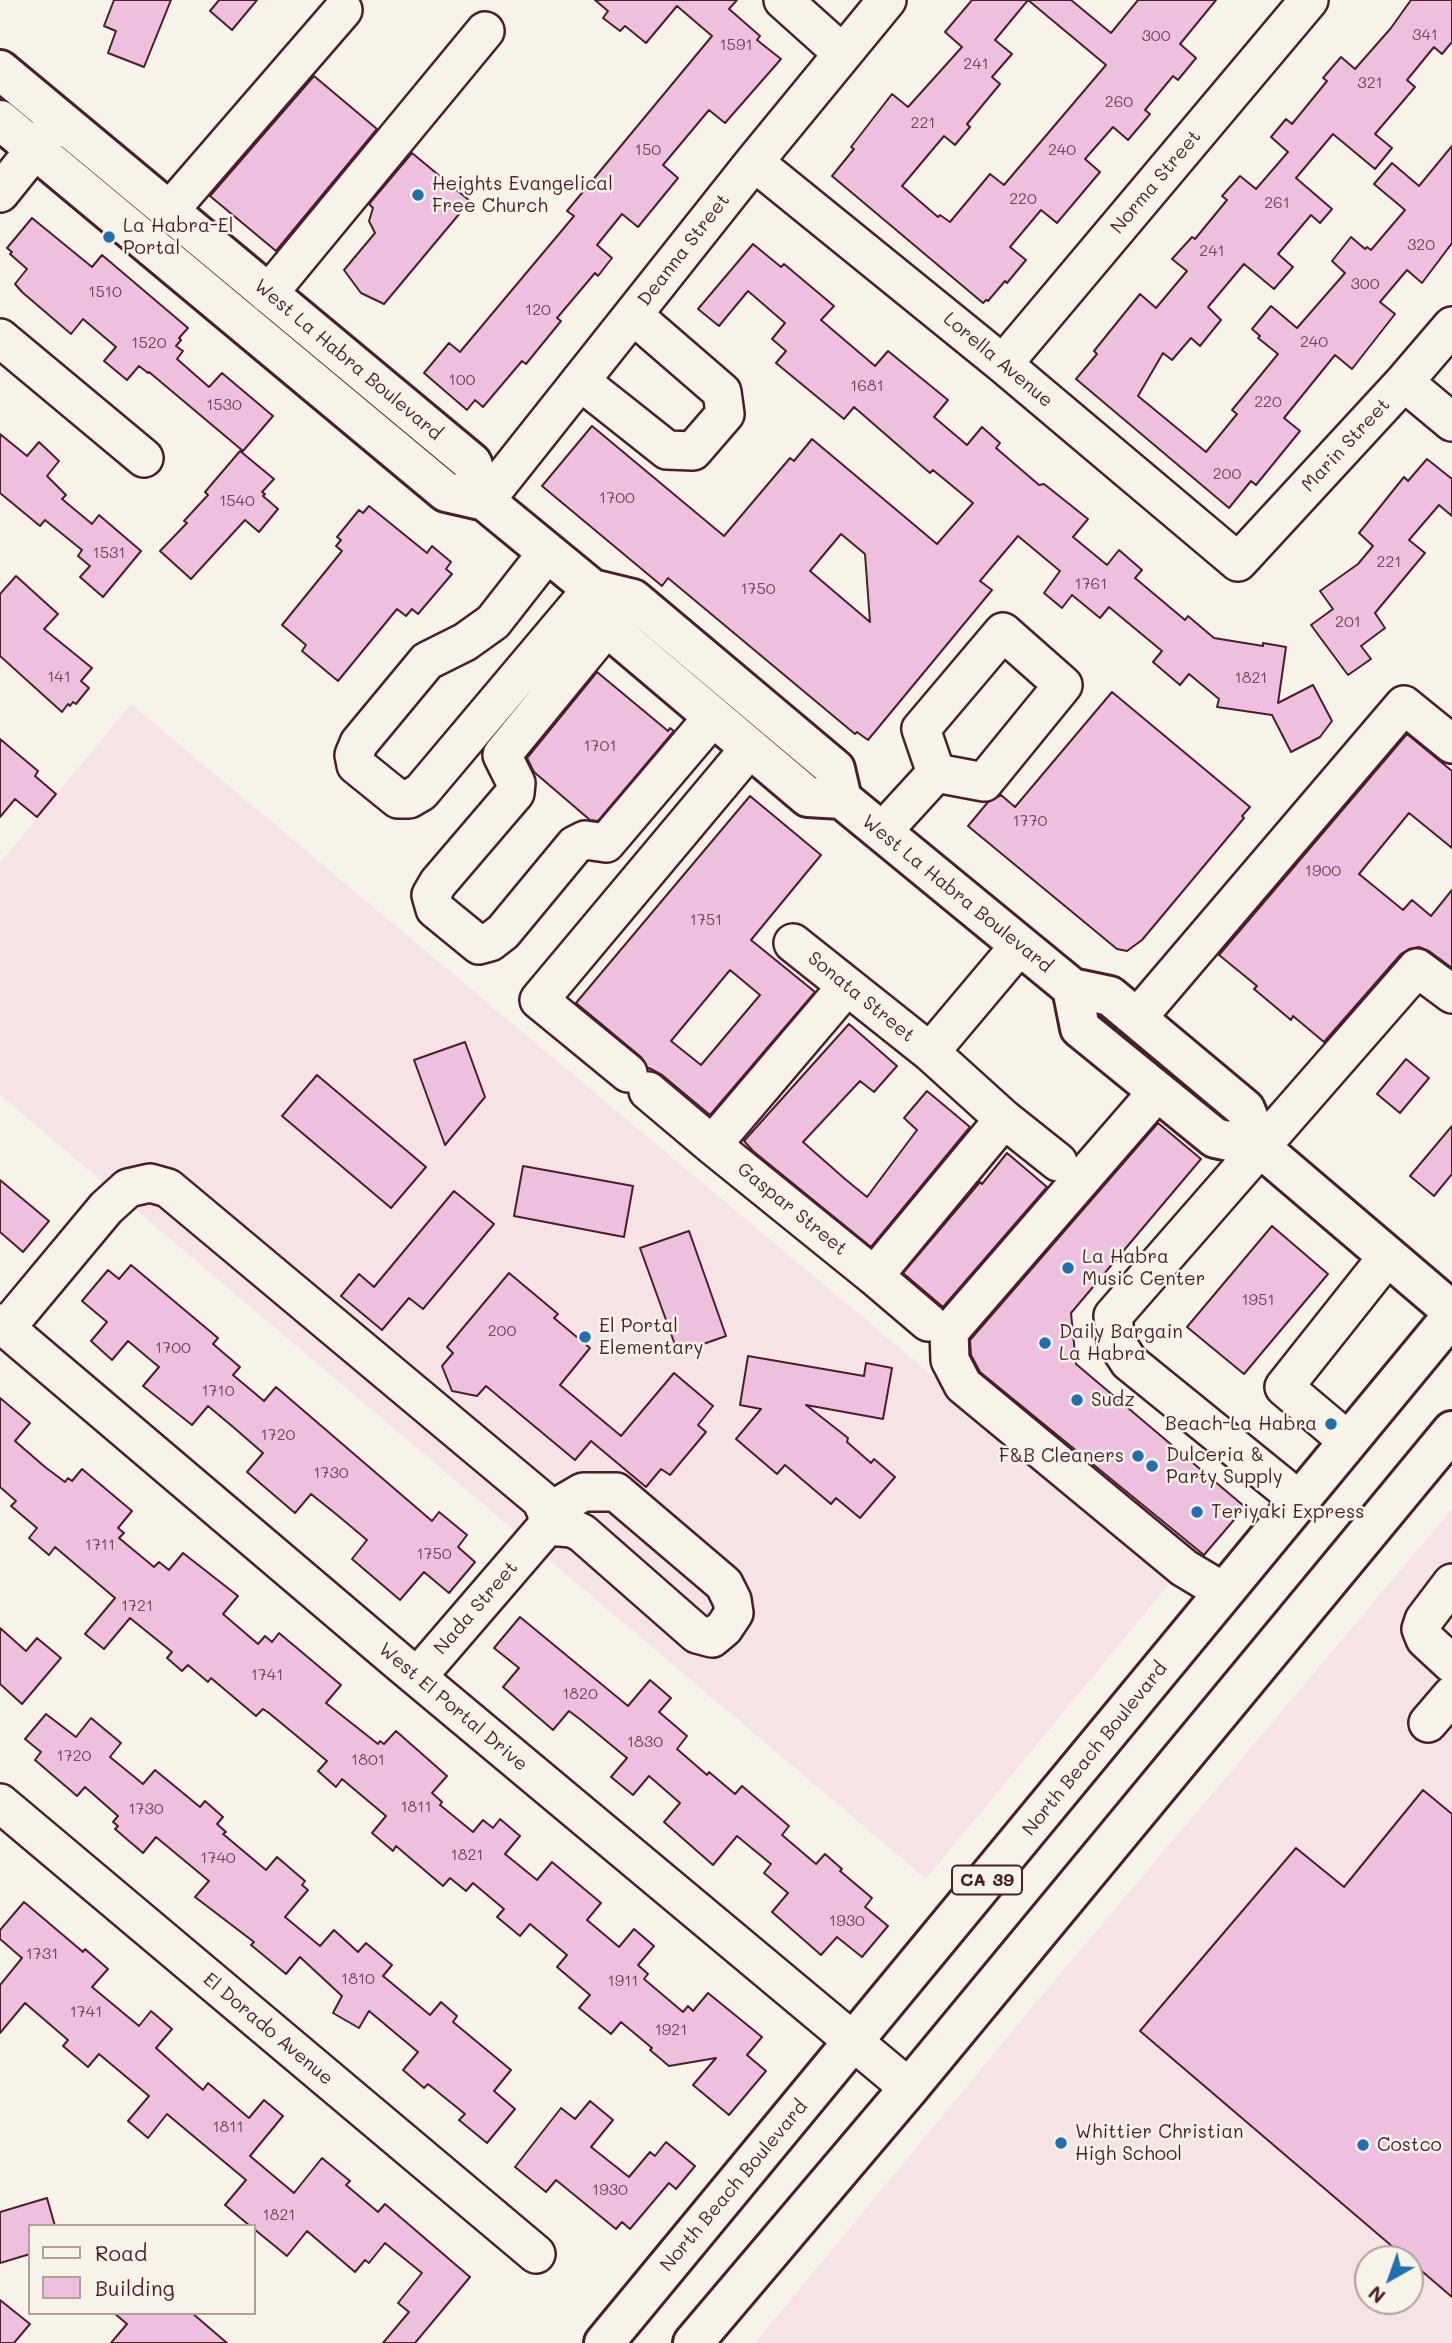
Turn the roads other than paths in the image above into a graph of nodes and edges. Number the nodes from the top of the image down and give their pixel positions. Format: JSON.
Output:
{"nodes":[{"id":1,"x":783,"y":0,"type":"edge"},
{"id":2,"x":887,"y":0,"type":"edge"},
{"id":3,"x":1309,"y":0,"type":"edge"},
{"id":4,"x":343,"y":10,"type":"dead end"},
{"id":5,"x":485,"y":31,"type":"dead end"},
{"id":6,"x":842,"y":53,"type":"junction"},
{"id":7,"x":0,"y":70,"type":"edge"},
{"id":8,"x":0,"y":120,"type":"edge"},
{"id":9,"x":59,"y":120,"type":"junction"},
{"id":10,"x":35,"y":149,"type":"junction"},
{"id":11,"x":754,"y":162,"type":"junction"},
{"id":12,"x":0,"y":192,"type":"edge"},
{"id":13,"x":169,"y":211,"type":"junction"},
{"id":14,"x":268,"y":294,"type":"junction"},
{"id":15,"x":633,"y":315,"type":"junction"},
{"id":16,"x":1452,"y":326,"type":"edge"},
{"id":17,"x":0,"y":338,"type":"edge"},
{"id":18,"x":1003,"y":364,"type":"junction"},
{"id":19,"x":580,"y":381,"type":"junction"},
{"id":20,"x":1404,"y":382,"type":"junction"},
{"id":21,"x":1452,"y":422,"type":"edge"},
{"id":22,"x":144,"y":458,"type":"dead end"},
{"id":23,"x":485,"y":501,"type":"junction"},
{"id":24,"x":547,"y":553,"type":"junction"},
{"id":25,"x":1238,"y":562,"type":"joint"},
{"id":26,"x":592,"y":589,"type":"junction"},
{"id":27,"x":620,"y":611,"type":"junction"},
{"id":28,"x":713,"y":717,"type":"junction"},
{"id":29,"x":1452,"y":744,"type":"edge"},
{"id":30,"x":750,"y":748,"type":"junction"},
{"id":31,"x":936,"y":773,"type":"dead end"},
{"id":32,"x":842,"y":799,"type":"junction"},
{"id":33,"x":882,"y":832,"type":"junction"},
{"id":34,"x":793,"y":943,"type":"dead end"},
{"id":35,"x":1020,"y":945,"type":"junction"},
{"id":36,"x":846,"y":986,"type":"junction"},
{"id":37,"x":1072,"y":988,"type":"junction"},
{"id":38,"x":1452,"y":994,"type":"edge"},
{"id":39,"x":1137,"y":1018,"type":"junction"},
{"id":40,"x":930,"y":1052,"type":"junction"},
{"id":41,"x":1158,"y":1091,"type":"junction"},
{"id":42,"x":1004,"y":1119,"type":"junction"},
{"id":43,"x":712,"y":1145,"type":"junction"},
{"id":44,"x":1261,"y":1148,"type":"junction"},
{"id":45,"x":1058,"y":1162,"type":"dead end"},
{"id":46,"x":1388,"y":1256,"type":"junction"},
{"id":47,"x":874,"y":1276,"type":"junction"},
{"id":48,"x":1452,"y":1311,"type":"edge"},
{"id":49,"x":1452,"y":1317,"type":"edge"},
{"id":50,"x":928,"y":1322,"type":"dead end"},
{"id":51,"x":3,"y":1326,"type":"edge"},
{"id":52,"x":1452,"y":1431,"type":"edge"},
{"id":53,"x":1348,"y":1441,"type":"junction"},
{"id":54,"x":1300,"y":1500,"type":"junction"},
{"id":55,"x":543,"y":1526,"type":"junction"},
{"id":56,"x":1452,"y":1583,"type":"edge"},
{"id":57,"x":1224,"y":1592,"type":"junction"},
{"id":58,"x":1441,"y":1619,"type":"edge"},
{"id":59,"x":1452,"y":1664,"type":"edge"},
{"id":60,"x":417,"y":1677,"type":"junction"},
{"id":61,"x":1452,"y":1695,"type":"edge"},
{"id":62,"x":1428,"y":1723,"type":"dead end"},
{"id":63,"x":0,"y":1803,"type":"edge"},
{"id":64,"x":853,"y":2042,"type":"junction"},
{"id":65,"x":909,"y":2088,"type":"junction"},
{"id":66,"x":536,"y":2254,"type":"dead end"},
{"id":67,"x":604,"y":2343,"type":"edge"},
{"id":68,"x":692,"y":2343,"type":"edge"}],
"edges":[{"from":1,"to":6,"type":"street"},
{"from":2,"to":6,"type":"street","name":"Deanna Street"},
{"from":3,"to":18,"type":"street","name":"Norma Street"},
{"from":4,"to":13,"type":"street"},
{"from":5,"to":14,"type":"street"},
{"from":6,"to":11,"type":"street","name":"Deanna Street"},
{"from":7,"to":9,"type":"main road","name":"West La Habra Boulevard"},
{"from":8,"to":10,"type":"main road","name":"West La Habra Boulevard"},
{"from":9,"to":10,"type":"street"},
{"from":9,"to":13,"type":"main road","name":"West La Habra Boulevard"},
{"from":10,"to":12,"type":"street"},
{"from":10,"to":23,"type":"main road","name":"West La Habra Boulevard"},
{"from":11,"to":15,"type":"street","name":"Deanna Street"},
{"from":11,"to":18,"type":"street","name":"Lorella Avenue"},
{"from":13,"to":14,"type":"main road","name":"West La Habra Boulevard"},
{"from":14,"to":23,"type":"main road","name":"West La Habra Boulevard"},
{"from":15,"to":19,"type":"street","name":"Deanna Street"},
{"from":15,"to":19,"type":"street"},
{"from":16,"to":20,"type":"street","name":"Marin Street"},
{"from":17,"to":22,"type":"street"},
{"from":18,"to":25,"type":"street","name":"Lorella Avenue"},
{"from":19,"to":23,"type":"street","name":"Deanna Street"},
{"from":20,"to":21,"type":"street"},
{"from":20,"to":25,"type":"street","name":"Marin Street"},
{"from":23,"to":24,"type":"main road","name":"West La Habra Boulevard"},
{"from":24,"to":26,"type":"main road","name":"West La Habra Boulevard"},
{"from":24,"to":26,"type":"street"},
{"from":26,"to":27,"type":"main road","name":"West La Habra Boulevard"},
{"from":27,"to":28,"type":"main road","name":"West La Habra Boulevard"},
{"from":27,"to":28,"type":"street"},
{"from":27,"to":32,"type":"main road","name":"West La Habra Boulevard"},
{"from":28,"to":30,"type":"main road","name":"West La Habra Boulevard"},
{"from":29,"to":39,"type":"street"},
{"from":30,"to":32,"type":"main road","name":"West La Habra Boulevard"},
{"from":30,"to":43,"type":"street","name":"Gaspar Street"},
{"from":31,"to":33,"type":"street"},
{"from":32,"to":33,"type":"main road","name":"West La Habra Boulevard"},
{"from":33,"to":35,"type":"main road","name":"West La Habra Boulevard"},
{"from":34,"to":36,"type":"street","name":"Sonata Street"},
{"from":35,"to":37,"type":"main road","name":"West La Habra Boulevard"},
{"from":35,"to":40,"type":"street","name":"Sonata Street"},
{"from":36,"to":40,"type":"street","name":"Sonata Street"},
{"from":36,"to":43,"type":"street"},
{"from":37,"to":39,"type":"main road","name":"West La Habra Boulevard"},
{"from":37,"to":41,"type":"main road","name":"West La Habra Boulevard"},
{"from":38,"to":44,"type":"street"},
{"from":39,"to":44,"type":"main road","name":"West La Habra Boulevard"},
{"from":40,"to":42,"type":"street","name":"Sonata Street"},
{"from":41,"to":44,"type":"main road","name":"West La Habra Boulevard"},
{"from":41,"to":57,"type":"street"},
{"from":42,"to":45,"type":"street","name":"Sonata Street"},
{"from":42,"to":47,"type":"street"},
{"from":43,"to":47,"type":"street","name":"Gaspar Street"},
{"from":44,"to":46,"type":"main road","name":"West La Habra Boulevard"},
{"from":44,"to":54,"type":"street"},
{"from":46,"to":48,"type":"main road","name":"West La Habra Boulevard"},
{"from":46,"to":53,"type":"street"},
{"from":47,"to":50,"type":"street","name":"Gaspar Street"},
{"from":49,"to":53,"type":"main road","name":"North Beach Boulevard","number":"CA 39"},
{"from":51,"to":55,"type":"street"},
{"from":51,"to":60,"type":"street","name":"West El Portal Drive"},
{"from":52,"to":65,"type":"main road"},
{"from":53,"to":54,"type":"main road","name":"North Beach Boulevard","number":"CA 39"},
{"from":54,"to":57,"type":"main road","name":"North Beach Boulevard","number":"CA 39"},
{"from":55,"to":55,"type":"street","name":"Nada Street"},
{"from":55,"to":60,"type":"street","name":"Nada Street"},
{"from":56,"to":58,"type":"street"},
{"from":57,"to":64,"type":"main road","name":"North Beach Boulevard","number":"CA 39"},
{"from":58,"to":59,"type":"street"},
{"from":60,"to":64,"type":"street","name":"West El Portal Drive"},
{"from":61,"to":62,"type":"street"},
{"from":63,"to":66,"type":"street","name":"El Dorado Avenue"},
{"from":64,"to":65,"type":"street","name":"West El Portal Drive"},
{"from":64,"to":67,"type":"main road","name":"North Beach Boulevard","number":"CA 39"},
{"from":65,"to":68,"type":"main road"}]}
